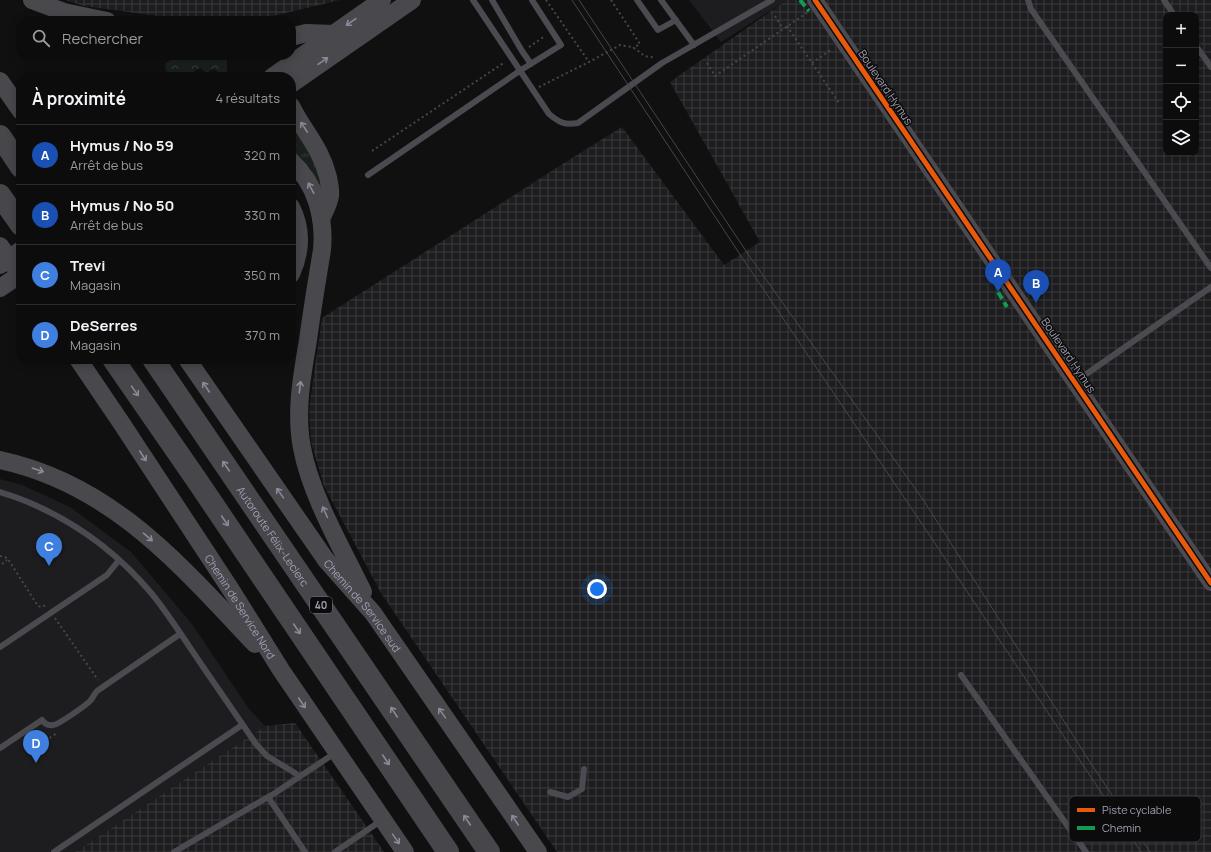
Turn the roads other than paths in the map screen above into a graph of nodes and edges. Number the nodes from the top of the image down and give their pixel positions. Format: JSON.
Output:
{"nodes":[{"id":1,"x":32,"y":0,"type":"edge"},
{"id":2,"x":382,"y":0,"type":"edge"},
{"id":3,"x":412,"y":0,"type":"edge"},
{"id":4,"x":473,"y":0,"type":"edge"},
{"id":5,"x":492,"y":0,"type":"edge"},
{"id":6,"x":532,"y":0,"type":"edge"},
{"id":7,"x":637,"y":0,"type":"edge"},
{"id":8,"x":662,"y":0,"type":"edge"},
{"id":9,"x":772,"y":0,"type":"edge"},
{"id":10,"x":1028,"y":0,"type":"edge"},
{"id":11,"x":1164,"y":0,"type":"edge"},
{"id":12,"x":812,"y":6,"type":"edge"},
{"id":13,"x":1172,"y":12,"type":"edge"},
{"id":14,"x":83,"y":16,"type":"edge"},
{"id":15,"x":676,"y":20,"type":"junction"},
{"id":16,"x":334,"y":34,"type":"junction"},
{"id":17,"x":296,"y":36,"type":"edge"},
{"id":18,"x":694,"y":45,"type":"junction"},
{"id":19,"x":1197,"y":48,"type":"edge"},
{"id":20,"x":531,"y":64,"type":"junction"},
{"id":21,"x":1211,"y":67,"type":"edge"},
{"id":22,"x":522,"y":69,"type":"junction"},
{"id":23,"x":279,"y":72,"type":"edge"},
{"id":24,"x":0,"y":81,"type":"edge"},
{"id":25,"x":296,"y":81,"type":"edge"},
{"id":26,"x":16,"y":104,"type":"edge"},
{"id":27,"x":296,"y":114,"type":"edge"},
{"id":28,"x":0,"y":136,"type":"edge"},
{"id":29,"x":16,"y":160,"type":"edge"},
{"id":30,"x":296,"y":167,"type":"edge"},
{"id":31,"x":368,"y":175,"type":"dead end"},
{"id":32,"x":0,"y":194,"type":"edge"},
{"id":33,"x":16,"y":218,"type":"edge"},
{"id":34,"x":296,"y":219,"type":"edge"},
{"id":35,"x":322,"y":219,"type":"junction"},
{"id":36,"x":0,"y":246,"type":"edge"},
{"id":37,"x":16,"y":254,"type":"edge"},
{"id":38,"x":296,"y":260,"type":"edge"},
{"id":39,"x":0,"y":265,"type":"edge"},
{"id":40,"x":16,"y":268,"type":"edge"},
{"id":41,"x":1211,"y":268,"type":"edge"},
{"id":42,"x":16,"y":278,"type":"edge"},
{"id":43,"x":1211,"y":287,"type":"edge"},
{"id":44,"x":0,"y":288,"type":"edge"},
{"id":45,"x":81,"y":364,"type":"edge"},
{"id":46,"x":116,"y":364,"type":"edge"},
{"id":47,"x":156,"y":364,"type":"edge"},
{"id":48,"x":190,"y":364,"type":"edge"},
{"id":49,"x":1074,"y":382,"type":"junction"},
{"id":50,"x":0,"y":460,"type":"edge"},
{"id":51,"x":0,"y":492,"type":"edge"},
{"id":52,"x":119,"y":560,"type":"junction"},
{"id":53,"x":1211,"y":583,"type":"edge"},
{"id":54,"x":373,"y":613,"type":"junction"},
{"id":55,"x":180,"y":634,"type":"junction"},
{"id":56,"x":0,"y":647,"type":"edge"},
{"id":57,"x":280,"y":670,"type":"junction"},
{"id":58,"x":962,"y":675,"type":"dead end"},
{"id":59,"x":242,"y":724,"type":"junction"},
{"id":60,"x":0,"y":748,"type":"edge"},
{"id":61,"x":336,"y":752,"type":"junction"},
{"id":62,"x":584,"y":769,"type":"dead end"},
{"id":63,"x":299,"y":778,"type":"junction"},
{"id":64,"x":550,"y":792,"type":"dead end"},
{"id":65,"x":268,"y":797,"type":"junction"},
{"id":66,"x":382,"y":820,"type":"junction"},
{"id":67,"x":1069,"y":828,"type":"edge"},
{"id":68,"x":1079,"y":842,"type":"edge"},
{"id":69,"x":54,"y":852,"type":"edge"},
{"id":70,"x":174,"y":852,"type":"edge"},
{"id":71,"x":305,"y":852,"type":"edge"},
{"id":72,"x":335,"y":852,"type":"edge"},
{"id":73,"x":404,"y":852,"type":"edge"},
{"id":74,"x":448,"y":852,"type":"edge"},
{"id":75,"x":489,"y":852,"type":"edge"},
{"id":76,"x":538,"y":852,"type":"edge"},
{"id":77,"x":1086,"y":852,"type":"edge"}],
"edges":[{"from":1,"to":14,"type":"main road"},
{"from":2,"to":16,"type":"main road","one_way":true},
{"from":25,"to":3,"type":"main road","one_way":true},
{"from":4,"to":22,"type":"lane"},
{"from":5,"to":20,"type":"lane"},
{"from":6,"to":20,"type":"lane"},
{"from":7,"to":15,"type":"lane"},
{"from":8,"to":15,"type":"lane"},
{"from":9,"to":18,"type":"lane"},
{"from":10,"to":41,"type":"lane"},
{"from":11,"to":13,"type":"lane"},
{"from":12,"to":49,"type":"street","name":"Boulevard Hymus"},
{"from":15,"to":18,"type":"lane"},
{"from":16,"to":17,"type":"main road"},
{"from":16,"to":23,"type":"main road"},
{"from":18,"to":22,"type":"lane"},
{"from":19,"to":21,"type":"lane"},
{"from":20,"to":22,"type":"lane"},
{"from":22,"to":31,"type":"lane"},
{"from":24,"to":26,"type":"main road"},
{"from":35,"to":27,"type":"main road","one_way":true},
{"from":28,"to":29,"type":"highway"},
{"from":35,"to":30,"type":"main road","one_way":true},
{"from":32,"to":33,"type":"highway"},
{"from":34,"to":38,"type":"main road"},
{"from":54,"to":35,"type":"main road","one_way":true},
{"from":36,"to":40,"type":"main road"},
{"from":37,"to":39,"type":"main road","bridge":true},
{"from":42,"to":44,"type":"main road","bridge":true},
{"from":43,"to":49,"type":"lane"},
{"from":45,"to":57,"type":"main road","name":"Chemin de Service Nord","one_way":true},
{"from":46,"to":74,"type":"highway","one_way":true},
{"from":75,"to":47,"type":"highway","name":"Autoroute Félix-Leclerc","number":"40","one_way":true},
{"from":54,"to":48,"type":"main road","name":"Chemin de Service sud","one_way":true},
{"from":49,"to":53,"type":"street","name":"Boulevard Hymus"},
{"from":50,"to":57,"type":"main road","one_way":true},
{"from":51,"to":52,"type":"lane"},
{"from":52,"to":55,"type":"lane"},
{"from":52,"to":56,"type":"lane"},
{"from":76,"to":54,"type":"main road","name":"Chemin de Service sud","one_way":true},
{"from":55,"to":59,"type":"lane"},
{"from":55,"to":60,"type":"lane"},
{"from":57,"to":61,"type":"main road","name":"Chemin de Service Nord","one_way":true},
{"from":58,"to":67,"type":"lane"},
{"from":59,"to":63,"type":"lane"},
{"from":59,"to":69,"type":"lane"},
{"from":61,"to":63,"type":"lane"},
{"from":61,"to":66,"type":"main road","name":"Chemin de Service Nord"},
{"from":62,"to":64,"type":"lane"},
{"from":63,"to":65,"type":"lane"},
{"from":65,"to":70,"type":"lane"},
{"from":65,"to":71,"type":"lane"},
{"from":66,"to":72,"type":"lane"},
{"from":66,"to":73,"type":"main road","name":"Chemin de Service Nord","one_way":true},
{"from":68,"to":77,"type":"lane"}]}
